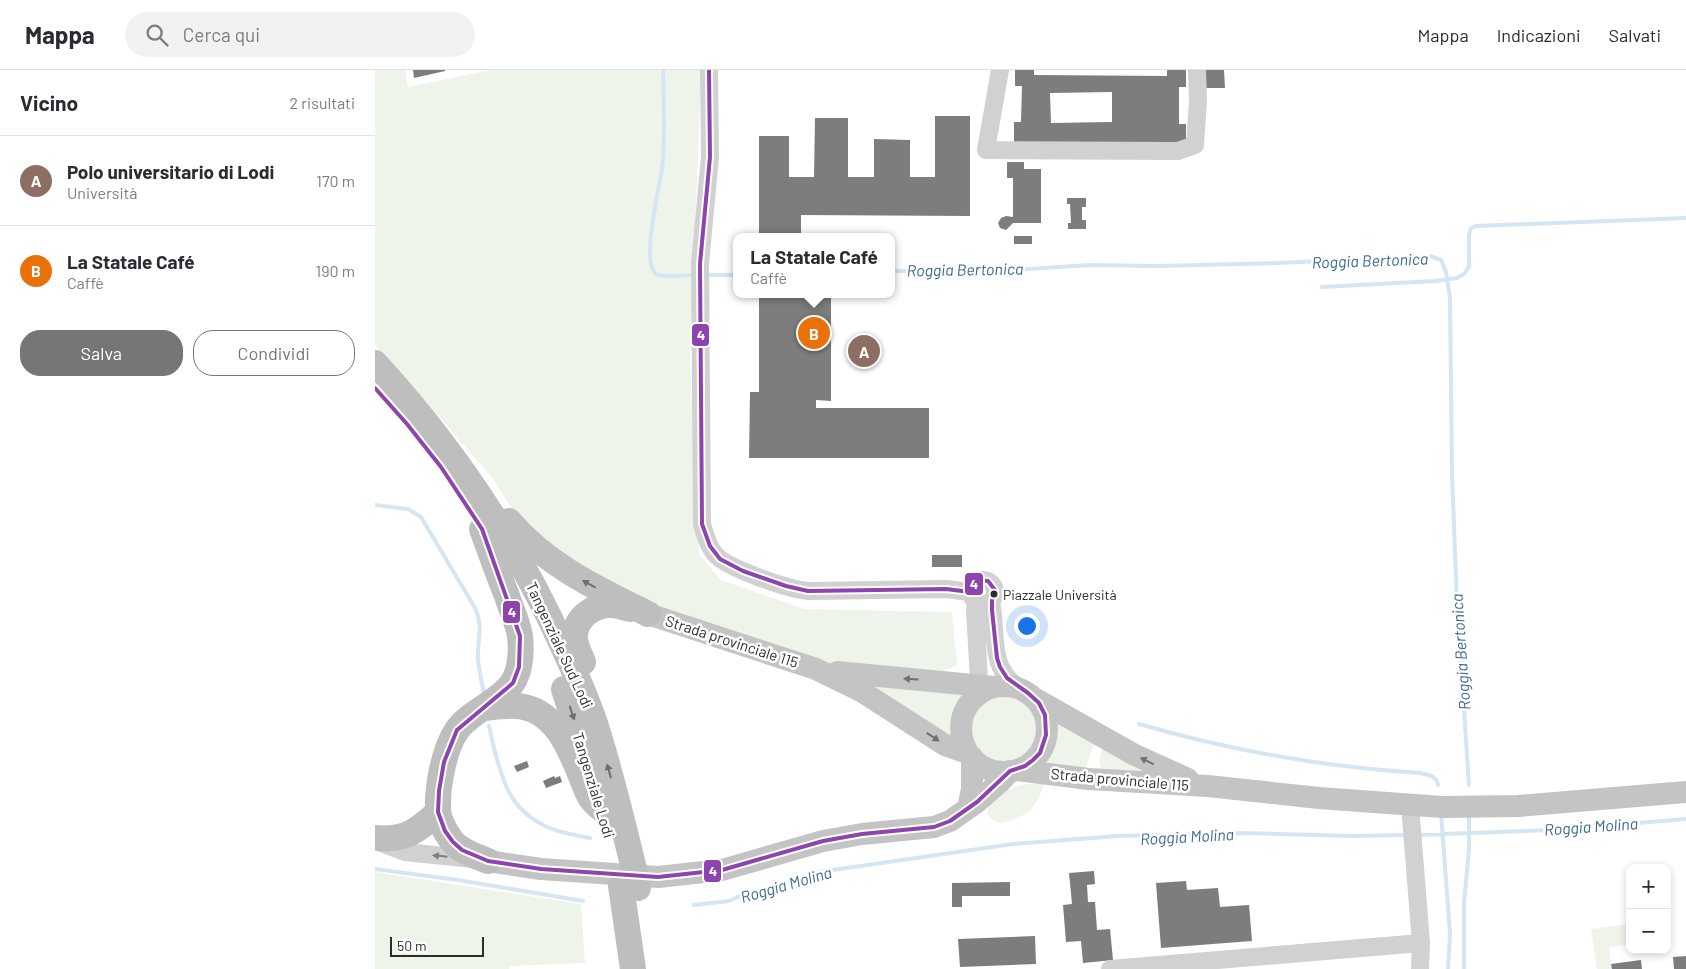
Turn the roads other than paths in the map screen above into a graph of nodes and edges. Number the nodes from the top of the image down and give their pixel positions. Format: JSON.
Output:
{"nodes":[{"id":1,"x":709,"y":70,"type":"edge"},
{"id":2,"x":999,"y":70,"type":"edge"},
{"id":3,"x":1197,"y":70,"type":"edge"},
{"id":4,"x":375,"y":364,"type":"edge"},
{"id":5,"x":375,"y":388,"type":"edge"},
{"id":6,"x":439,"y":439,"type":"junction"},
{"id":7,"x":482,"y":529,"type":"junction"},
{"id":8,"x":979,"y":599,"type":"junction"},
{"id":9,"x":648,"y":614,"type":"junction"},
{"id":10,"x":977,"y":652,"type":"junction"},
{"id":11,"x":816,"y":669,"type":"junction"},
{"id":12,"x":949,"y":682,"type":"junction"},
{"id":13,"x":982,"y":690,"type":"junction"},
{"id":14,"x":1028,"y":694,"type":"junction"},
{"id":15,"x":483,"y":708,"type":"junction"},
{"id":16,"x":590,"y":710,"type":"junction"},
{"id":17,"x":970,"y":755,"type":"junction"},
{"id":18,"x":1013,"y":770,"type":"junction"},
{"id":19,"x":1208,"y":786,"type":"junction"},
{"id":20,"x":1686,"y":792,"type":"edge"},
{"id":21,"x":1410,"y":805,"type":"junction"},
{"id":22,"x":968,"y":808,"type":"junction"},
{"id":23,"x":603,"y":810,"type":"junction"},
{"id":24,"x":438,"y":812,"type":"junction"},
{"id":25,"x":375,"y":839,"type":"edge"},
{"id":26,"x":488,"y":861,"type":"junction"},
{"id":27,"x":627,"y":878,"type":"junction"},
{"id":28,"x":1421,"y":943,"type":"junction"},
{"id":29,"x":633,"y":969,"type":"edge"},
{"id":30,"x":649,"y":969,"type":"edge"},
{"id":31,"x":1110,"y":969,"type":"edge"},
{"id":32,"x":1420,"y":969,"type":"edge"}],
"edges":[{"from":1,"to":8,"type":"street"},
{"from":2,"to":3,"type":"street"},
{"from":4,"to":6,"type":"highway","name":"Tangenziale Sud Lodi"},
{"from":5,"to":7,"type":"highway","name":"Tangenziale Lodi"},
{"from":9,"to":6,"type":"highway","one_way":true},
{"from":6,"to":16,"type":"highway","name":"Tangenziale Sud Lodi"},
{"from":7,"to":15,"type":"highway"},
{"from":7,"to":23,"type":"highway","name":"Tangenziale Lodi","one_way":true},
{"from":8,"to":10,"type":"street"},
{"from":8,"to":14,"type":"street"},
{"from":9,"to":11,"type":"main road","name":"Strada provinciale 115"},
{"from":9,"to":16,"type":"highway"},
{"from":10,"to":12,"type":"street"},
{"from":10,"to":13,"type":"street"},
{"from":12,"to":11,"type":"main road","name":"Strada provinciale 115","one_way":true},
{"from":11,"to":17,"type":"main road","name":"Strada provinciale 115","one_way":true},
{"from":12,"to":13,"type":"main road","name":"Strada provinciale 115"},
{"from":13,"to":14,"type":"main road"},
{"from":13,"to":17,"type":"main road"},
{"from":14,"to":18,"type":"main road"},
{"from":19,"to":14,"type":"main road","name":"Strada provinciale 115","one_way":true},
{"from":15,"to":23,"type":"highway"},
{"from":15,"to":24,"type":"highway"},
{"from":27,"to":16,"type":"highway","name":"Tangenziale Sud Lodi","one_way":true},
{"from":17,"to":18,"type":"main road"},
{"from":17,"to":22,"type":"main road"},
{"from":18,"to":19,"type":"main road","name":"Strada provinciale 115"},
{"from":18,"to":22,"type":"main road"},
{"from":19,"to":21,"type":"main road"},
{"from":20,"to":21,"type":"main road"},
{"from":21,"to":28,"type":"street"},
{"from":22,"to":26,"type":"main road"},
{"from":23,"to":27,"type":"highway","name":"Tangenziale Lodi"},
{"from":24,"to":25,"type":"highway"},
{"from":24,"to":26,"type":"highway"},
{"from":26,"to":25,"type":"street","one_way":true},
{"from":27,"to":29,"type":"highway","name":"Tangenziale Lodi"},
{"from":27,"to":30,"type":"highway","name":"Tangenziale Sud Lodi"},
{"from":28,"to":31,"type":"street"},
{"from":28,"to":32,"type":"street"}]}
